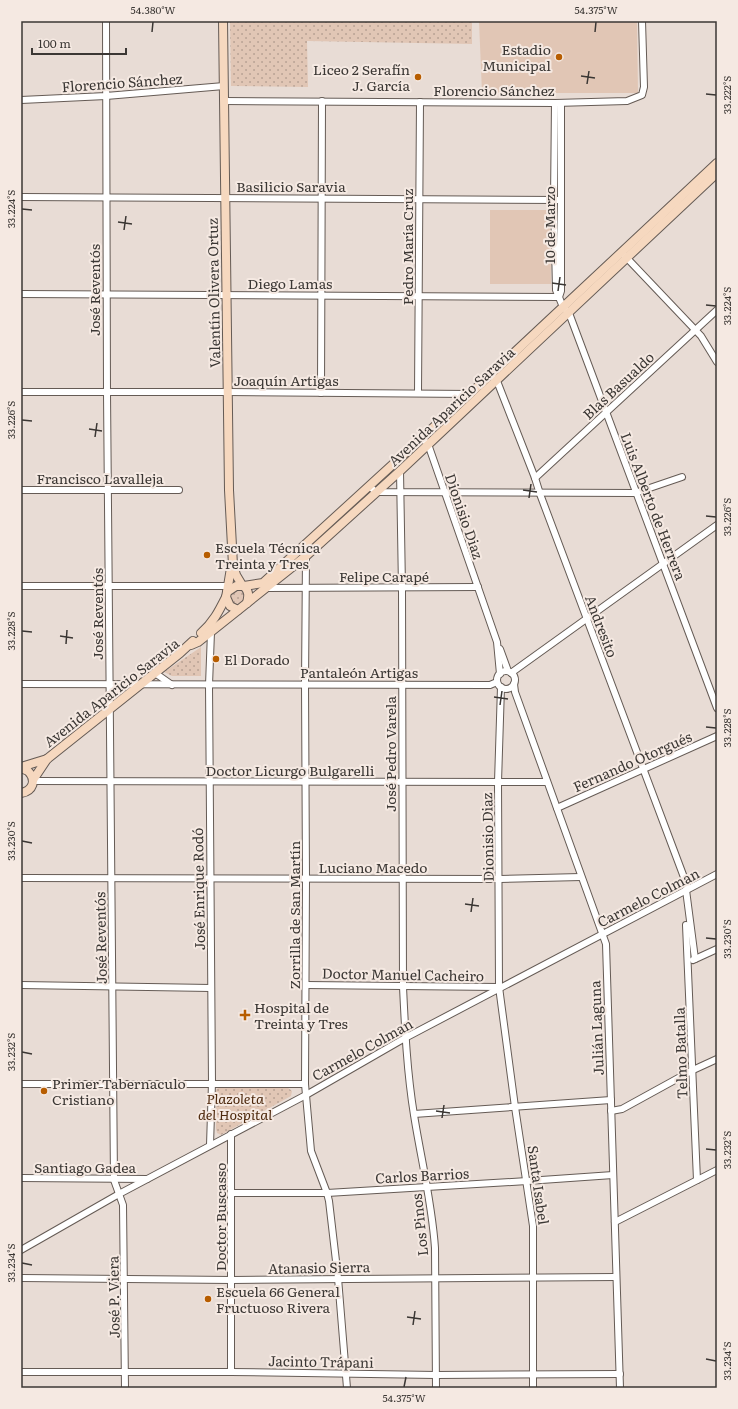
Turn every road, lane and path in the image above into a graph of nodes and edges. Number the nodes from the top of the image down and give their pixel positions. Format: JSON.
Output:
{"nodes":[{"id":1,"x":106,"y":21,"type":"edge"},
{"id":2,"x":224,"y":21,"type":"edge"},
{"id":3,"x":642,"y":21,"type":"edge"},
{"id":4,"x":224,"y":86,"type":"junction"},
{"id":5,"x":106,"y":96,"type":"junction"},
{"id":6,"x":21,"y":100,"type":"edge"},
{"id":7,"x":224,"y":101,"type":"junction"},
{"id":8,"x":322,"y":101,"type":"junction"},
{"id":9,"x":420,"y":102,"type":"junction"},
{"id":10,"x":558,"y":103,"type":"junction"},
{"id":11,"x":716,"y":168,"type":"edge"},
{"id":12,"x":21,"y":197,"type":"edge"},
{"id":13,"x":106,"y":197,"type":"junction"},
{"id":14,"x":225,"y":197,"type":"junction"},
{"id":15,"x":322,"y":198,"type":"junction"},
{"id":16,"x":420,"y":199,"type":"junction"},
{"id":17,"x":554,"y":200,"type":"junction"},
{"id":18,"x":561,"y":200,"type":"junction"},
{"id":19,"x":621,"y":252,"type":"junction"},
{"id":20,"x":628,"y":258,"type":"junction"},
{"id":21,"x":21,"y":294,"type":"edge"},
{"id":22,"x":106,"y":294,"type":"junction"},
{"id":23,"x":226,"y":294,"type":"junction"},
{"id":24,"x":321,"y":295,"type":"junction"},
{"id":25,"x":419,"y":296,"type":"junction"},
{"id":26,"x":559,"y":297,"type":"junction"},
{"id":27,"x":563,"y":307,"type":"junction"},
{"id":28,"x":717,"y":310,"type":"edge"},
{"id":29,"x":569,"y":313,"type":"junction"},
{"id":30,"x":696,"y":330,"type":"junction"},
{"id":31,"x":717,"y":362,"type":"edge"},
{"id":32,"x":491,"y":375,"type":"junction"},
{"id":33,"x":497,"y":381,"type":"junction"},
{"id":34,"x":21,"y":392,"type":"edge"},
{"id":35,"x":227,"y":392,"type":"junction"},
{"id":36,"x":107,"y":393,"type":"junction"},
{"id":37,"x":321,"y":393,"type":"junction"},
{"id":38,"x":418,"y":393,"type":"junction"},
{"id":39,"x":474,"y":396,"type":"junction"},
{"id":40,"x":606,"y":413,"type":"junction"},
{"id":41,"x":422,"y":438,"type":"junction"},
{"id":42,"x":428,"y":444,"type":"junction"},
{"id":43,"x":400,"y":471,"type":"junction"},
{"id":44,"x":682,"y":477,"type":"dead end"},
{"id":45,"x":535,"y":478,"type":"junction"},
{"id":46,"x":369,"y":486,"type":"junction"},
{"id":47,"x":21,"y":490,"type":"edge"},
{"id":48,"x":108,"y":490,"type":"junction"},
{"id":49,"x":179,"y":490,"type":"dead end"},
{"id":50,"x":376,"y":492,"type":"junction"},
{"id":51,"x":444,"y":492,"type":"junction"},
{"id":52,"x":400,"y":493,"type":"junction"},
{"id":53,"x":635,"y":493,"type":"junction"},
{"id":54,"x":540,"y":494,"type":"junction"},
{"id":55,"x":717,"y":525,"type":"edge"},
{"id":56,"x":306,"y":556,"type":"junction"},
{"id":57,"x":663,"y":564,"type":"junction"},
{"id":58,"x":233,"y":565,"type":"junction"},
{"id":59,"x":21,"y":586,"type":"edge"},
{"id":60,"x":243,"y":586,"type":"junction"},
{"id":61,"x":109,"y":587,"type":"junction"},
{"id":62,"x":478,"y":587,"type":"junction"},
{"id":63,"x":267,"y":588,"type":"junction"},
{"id":64,"x":304,"y":588,"type":"junction"},
{"id":65,"x":402,"y":588,"type":"junction"},
{"id":66,"x":227,"y":592,"type":"junction"},
{"id":67,"x":247,"y":603,"type":"junction"},
{"id":68,"x":238,"y":610,"type":"junction"},
{"id":69,"x":587,"y":618,"type":"junction"},
{"id":70,"x":210,"y":632,"type":"junction"},
{"id":71,"x":498,"y":642,"type":"junction"},
{"id":72,"x":191,"y":645,"type":"junction"},
{"id":73,"x":510,"y":672,"type":"junction"},
{"id":74,"x":155,"y":673,"type":"junction"},
{"id":75,"x":500,"y":674,"type":"junction"},
{"id":76,"x":21,"y":684,"type":"edge"},
{"id":77,"x":110,"y":684,"type":"junction"},
{"id":78,"x":140,"y":684,"type":"junction"},
{"id":79,"x":305,"y":684,"type":"junction"},
{"id":80,"x":402,"y":684,"type":"junction"},
{"id":81,"x":514,"y":684,"type":"junction"},
{"id":82,"x":172,"y":685,"type":"junction"},
{"id":83,"x":208,"y":685,"type":"junction"},
{"id":84,"x":499,"y":685,"type":"junction"},
{"id":85,"x":110,"y":708,"type":"junction"},
{"id":86,"x":717,"y":708,"type":"edge"},
{"id":87,"x":717,"y":736,"type":"edge"},
{"id":88,"x":47,"y":759,"type":"junction"},
{"id":89,"x":21,"y":768,"type":"edge"},
{"id":90,"x":643,"y":769,"type":"junction"},
{"id":91,"x":33,"y":781,"type":"junction"},
{"id":92,"x":110,"y":781,"type":"junction"},
{"id":93,"x":209,"y":782,"type":"junction"},
{"id":94,"x":305,"y":782,"type":"junction"},
{"id":95,"x":402,"y":782,"type":"junction"},
{"id":96,"x":498,"y":782,"type":"junction"},
{"id":97,"x":547,"y":782,"type":"junction"},
{"id":98,"x":21,"y":793,"type":"edge"},
{"id":99,"x":557,"y":808,"type":"junction"},
{"id":100,"x":717,"y":874,"type":"edge"},
{"id":101,"x":582,"y":877,"type":"junction"},
{"id":102,"x":21,"y":878,"type":"edge"},
{"id":103,"x":112,"y":878,"type":"junction"},
{"id":104,"x":209,"y":879,"type":"junction"},
{"id":105,"x":306,"y":879,"type":"junction"},
{"id":106,"x":402,"y":879,"type":"junction"},
{"id":107,"x":500,"y":879,"type":"junction"},
{"id":108,"x":687,"y":889,"type":"junction"},
{"id":109,"x":686,"y":925,"type":"dead end"},
{"id":110,"x":603,"y":934,"type":"junction"},
{"id":111,"x":717,"y":949,"type":"edge"},
{"id":112,"x":695,"y":959,"type":"junction"},
{"id":113,"x":688,"y":963,"type":"junction"},
{"id":114,"x":21,"y":985,"type":"edge"},
{"id":115,"x":306,"y":985,"type":"junction"},
{"id":116,"x":113,"y":986,"type":"junction"},
{"id":117,"x":403,"y":987,"type":"junction"},
{"id":118,"x":211,"y":988,"type":"junction"},
{"id":119,"x":499,"y":988,"type":"junction"},
{"id":120,"x":405,"y":1038,"type":"junction"},
{"id":121,"x":717,"y":1059,"type":"edge"},
{"id":122,"x":693,"y":1070,"type":"junction"},
{"id":123,"x":212,"y":1083,"type":"junction"},
{"id":124,"x":21,"y":1084,"type":"edge"},
{"id":125,"x":114,"y":1084,"type":"junction"},
{"id":126,"x":304,"y":1084,"type":"junction"},
{"id":127,"x":306,"y":1095,"type":"junction"},
{"id":128,"x":611,"y":1100,"type":"junction"},
{"id":129,"x":515,"y":1107,"type":"junction"},
{"id":130,"x":611,"y":1111,"type":"junction"},
{"id":131,"x":414,"y":1114,"type":"junction"},
{"id":132,"x":231,"y":1134,"type":"junction"},
{"id":133,"x":210,"y":1145,"type":"junction"},
{"id":134,"x":717,"y":1170,"type":"edge"},
{"id":135,"x":613,"y":1175,"type":"junction"},
{"id":136,"x":21,"y":1178,"type":"edge"},
{"id":137,"x":149,"y":1179,"type":"junction"},
{"id":138,"x":114,"y":1180,"type":"junction"},
{"id":139,"x":697,"y":1180,"type":"junction"},
{"id":140,"x":527,"y":1181,"type":"junction"},
{"id":141,"x":427,"y":1187,"type":"junction"},
{"id":142,"x":232,"y":1193,"type":"junction"},
{"id":143,"x":327,"y":1193,"type":"junction"},
{"id":144,"x":119,"y":1194,"type":"junction"},
{"id":145,"x":123,"y":1205,"type":"joint"},
{"id":146,"x":615,"y":1222,"type":"junction"},
{"id":147,"x":21,"y":1250,"type":"edge"},
{"id":148,"x":616,"y":1277,"type":"junction"},
{"id":149,"x":21,"y":1278,"type":"edge"},
{"id":150,"x":338,"y":1278,"type":"junction"},
{"id":151,"x":436,"y":1278,"type":"junction"},
{"id":152,"x":534,"y":1278,"type":"junction"},
{"id":153,"x":125,"y":1279,"type":"junction"},
{"id":154,"x":232,"y":1280,"type":"junction"},
{"id":155,"x":21,"y":1372,"type":"edge"},
{"id":156,"x":125,"y":1372,"type":"junction"},
{"id":157,"x":231,"y":1372,"type":"junction"},
{"id":158,"x":346,"y":1374,"type":"junction"},
{"id":159,"x":620,"y":1374,"type":"junction"},
{"id":160,"x":436,"y":1375,"type":"junction"},
{"id":161,"x":533,"y":1375,"type":"junction"},
{"id":162,"x":126,"y":1388,"type":"edge"},
{"id":163,"x":347,"y":1388,"type":"edge"},
{"id":164,"x":436,"y":1388,"type":"edge"},
{"id":165,"x":533,"y":1388,"type":"edge"},
{"id":166,"x":620,"y":1388,"type":"edge"}],
"edges":[{"from":1,"to":5,"type":"street","name":"José Reventós"},
{"from":2,"to":4,"type":"street","name":"Valentín Olivera Ortuz"},
{"from":3,"to":10,"type":"street","name":"Florencio Sánchez"},
{"from":4,"to":5,"type":"street","name":"Florencio Sánchez"},
{"from":4,"to":7,"type":"street","name":"Valentín Olivera Ortuz"},
{"from":5,"to":6,"type":"street","name":"Florencio Sánchez"},
{"from":5,"to":13,"type":"street","name":"José Reventós"},
{"from":7,"to":8,"type":"street","name":"Florencio Sánchez"},
{"from":7,"to":14,"type":"street","name":"Valentín Olivera Ortuz"},
{"from":8,"to":9,"type":"street","name":"Florencio Sánchez"},
{"from":8,"to":15,"type":"street"},
{"from":9,"to":10,"type":"street","name":"Florencio Sánchez"},
{"from":9,"to":16,"type":"street","name":"Pedro María Cruz"},
{"from":10,"to":17,"type":"street","name":"10 de Marzo"},
{"from":10,"to":18,"type":"street","name":"10 de Marzo"},
{"from":11,"to":19,"type":"street","name":"Avenida Aparicio Saravia"},
{"from":11,"to":20,"type":"street","name":"Avenida Aparicio Saravia"},
{"from":12,"to":13,"type":"street","name":"Basilicio Saravia"},
{"from":13,"to":14,"type":"street","name":"Basilicio Saravia"},
{"from":13,"to":22,"type":"street","name":"José Reventós"},
{"from":14,"to":15,"type":"street","name":"Basilicio Saravia"},
{"from":14,"to":23,"type":"street","name":"Valentín Olivera Ortuz"},
{"from":15,"to":16,"type":"street","name":"Basilicio Saravia"},
{"from":15,"to":24,"type":"street"},
{"from":16,"to":17,"type":"street","name":"Basilicio Saravia"},
{"from":16,"to":25,"type":"street","name":"Pedro María Cruz"},
{"from":17,"to":18,"type":"street","name":"Basilicio Saravia"},
{"from":17,"to":26,"type":"street","name":"10 de Marzo"},
{"from":18,"to":26,"type":"street","name":"10 de Marzo"},
{"from":19,"to":20,"type":"street"},
{"from":19,"to":27,"type":"street","name":"Avenida Aparicio Saravia"},
{"from":20,"to":29,"type":"street","name":"Avenida Aparicio Saravia"},
{"from":20,"to":30,"type":"street"},
{"from":21,"to":22,"type":"street","name":"Diego Lamas"},
{"from":22,"to":23,"type":"street","name":"Diego Lamas"},
{"from":22,"to":36,"type":"street","name":"José Reventós"},
{"from":23,"to":24,"type":"street","name":"Diego Lamas"},
{"from":23,"to":35,"type":"street","name":"Valentín Olivera Ortuz"},
{"from":24,"to":25,"type":"street","name":"Diego Lamas"},
{"from":24,"to":37,"type":"street"},
{"from":25,"to":26,"type":"street","name":"Diego Lamas"},
{"from":25,"to":38,"type":"street","name":"Pedro María Cruz"},
{"from":26,"to":27,"type":"street"},
{"from":27,"to":29,"type":"street"},
{"from":27,"to":32,"type":"street","name":"Avenida Aparicio Saravia"},
{"from":28,"to":30,"type":"street","name":"Blas Basualdo"},
{"from":29,"to":33,"type":"street","name":"Avenida Aparicio Saravia"},
{"from":29,"to":40,"type":"street","name":"Luis Alberto de Herrera"},
{"from":30,"to":31,"type":"street"},
{"from":30,"to":40,"type":"street","name":"Blas Basualdo"},
{"from":32,"to":33,"type":"street","name":"Andresito"},
{"from":32,"to":39,"type":"street","name":"Avenida Aparicio Saravia"},
{"from":33,"to":39,"type":"street","name":"Avenida Aparicio Saravia"},
{"from":33,"to":45,"type":"street","name":"Andresito"},
{"from":34,"to":36,"type":"street","name":"Joaquín Artigas"},
{"from":35,"to":36,"type":"street","name":"Joaquín Artigas"},
{"from":35,"to":37,"type":"street","name":"Joaquín Artigas"},
{"from":35,"to":58,"type":"street","name":"Valentín Olivera Ortuz"},
{"from":36,"to":48,"type":"street","name":"José Reventós"},
{"from":37,"to":38,"type":"street","name":"Joaquín Artigas"},
{"from":38,"to":39,"type":"street","name":"Joaquín Artigas"},
{"from":39,"to":41,"type":"street","name":"Avenida Aparicio Saravia"},
{"from":39,"to":42,"type":"street","name":"Avenida Aparicio Saravia"},
{"from":40,"to":45,"type":"street","name":"Blas Basualdo"},
{"from":40,"to":53,"type":"street","name":"Luis Alberto de Herrera"},
{"from":41,"to":42,"type":"street","name":"Dionisio Diaz"},
{"from":41,"to":46,"type":"street","name":"Avenida Aparicio Saravia"},
{"from":42,"to":43,"type":"street","name":"Avenida Aparicio Saravia"},
{"from":42,"to":51,"type":"street","name":"Dionisio Diaz"},
{"from":43,"to":50,"type":"street","name":"Avenida Aparicio Saravia"},
{"from":43,"to":52,"type":"street","name":"José Pedro Varela"},
{"from":44,"to":53,"type":"street"},
{"from":45,"to":54,"type":"street","name":"Andresito"},
{"from":46,"to":50,"type":"street"},
{"from":46,"to":60,"type":"street","name":"Avenida Aparicio Saravia"},
{"from":47,"to":48,"type":"street","name":"Francisco Lavalleja"},
{"from":48,"to":49,"type":"street","name":"Francisco Lavalleja"},
{"from":48,"to":61,"type":"street","name":"José Reventós"},
{"from":50,"to":52,"type":"street"},
{"from":50,"to":56,"type":"street","name":"Avenida Aparicio Saravia"},
{"from":51,"to":52,"type":"street"},
{"from":51,"to":54,"type":"street"},
{"from":51,"to":62,"type":"street","name":"Dionisio Diaz"},
{"from":52,"to":65,"type":"street","name":"José Pedro Varela"},
{"from":53,"to":54,"type":"street"},
{"from":53,"to":57,"type":"street","name":"Luis Alberto de Herrera"},
{"from":54,"to":69,"type":"street","name":"Andresito"},
{"from":55,"to":57,"type":"street"},
{"from":56,"to":63,"type":"street","name":"Avenida Aparicio Saravia"},
{"from":56,"to":64,"type":"street","name":"Zorrilla de San Martín"},
{"from":57,"to":69,"type":"street"},
{"from":57,"to":86,"type":"street","name":"Luis Alberto de Herrera"},
{"from":58,"to":60,"type":"street","name":"Valentín Olivera Ortuz"},
{"from":58,"to":66,"type":"street","name":"Valentín Olivera Ortuz"},
{"from":59,"to":61,"type":"street"},
{"from":60,"to":66,"type":"street"},
{"from":60,"to":67,"type":"street"},
{"from":61,"to":66,"type":"street"},
{"from":61,"to":77,"type":"street","name":"José Reventós"},
{"from":62,"to":65,"type":"street","name":"Felipe Carapé"},
{"from":62,"to":71,"type":"street","name":"Dionisio Diaz"},
{"from":63,"to":64,"type":"street","name":"Felipe Carapé"},
{"from":63,"to":67,"type":"street","name":"Avenida Aparicio Saravia"},
{"from":64,"to":65,"type":"street","name":"Felipe Carapé"},
{"from":64,"to":79,"type":"street","name":"Zorrilla de San Martín"},
{"from":65,"to":80,"type":"street","name":"José Pedro Varela"},
{"from":66,"to":68,"type":"street"},
{"from":66,"to":72,"type":"street","name":"Avenida Aparicio Saravia"},
{"from":67,"to":68,"type":"street","name":"Avenida Aparicio Saravia"},
{"from":68,"to":70,"type":"street","name":"Avenida Aparicio Saravia"},
{"from":69,"to":73,"type":"street"},
{"from":69,"to":90,"type":"street","name":"Andresito"},
{"from":70,"to":72,"type":"street","name":"Avenida Aparicio Saravia"},
{"from":70,"to":83,"type":"street","name":"José Enrique Rodó"},
{"from":71,"to":73,"type":"street"},
{"from":71,"to":75,"type":"street","name":"Dionisio Diaz"},
{"from":72,"to":74,"type":"street","name":"Avenida Aparicio Saravia"},
{"from":73,"to":75,"type":"street"},
{"from":73,"to":81,"type":"street"},
{"from":74,"to":78,"type":"street","name":"Avenida Aparicio Saravia"},
{"from":74,"to":82,"type":"street"},
{"from":75,"to":84,"type":"street"},
{"from":76,"to":77,"type":"street","name":"Pantaleón Artigas"},
{"from":77,"to":78,"type":"street","name":"Pantaleón Artigas"},
{"from":77,"to":85,"type":"street","name":"José Reventós"},
{"from":78,"to":82,"type":"street","name":"Pantaleón Artigas"},
{"from":78,"to":85,"type":"street","name":"Avenida Aparicio Saravia"},
{"from":79,"to":80,"type":"street","name":"Pantaleón Artigas"},
{"from":79,"to":83,"type":"street","name":"Pantaleón Artigas"},
{"from":79,"to":94,"type":"street","name":"Zorrilla de San Martín"},
{"from":80,"to":84,"type":"street","name":"Pantaleón Artigas"},
{"from":80,"to":95,"type":"street","name":"José Pedro Varela"},
{"from":81,"to":84,"type":"street"},
{"from":81,"to":97,"type":"street","name":"Julián Laguna"},
{"from":82,"to":83,"type":"street","name":"Pantaleón Artigas"},
{"from":83,"to":93,"type":"street","name":"José Enrique Rodó"},
{"from":84,"to":96,"type":"street","name":"Dionisio Diaz"},
{"from":85,"to":88,"type":"street","name":"Avenida Aparicio Saravia"},
{"from":85,"to":92,"type":"street","name":"José Reventós"},
{"from":87,"to":90,"type":"street","name":"Fernando Otorgués"},
{"from":88,"to":89,"type":"street","name":"Avenida Aparicio Saravia"},
{"from":88,"to":91,"type":"street","name":"Avenida Aparicio Saravia"},
{"from":89,"to":91,"type":"street"},
{"from":90,"to":99,"type":"street","name":"Fernando Otorgués"},
{"from":90,"to":108,"type":"street","name":"Andresito"},
{"from":91,"to":92,"type":"street","name":"Doctor Licurgo Bulgarelli"},
{"from":91,"to":98,"type":"street","name":"Avenida Aparicio Saravia"},
{"from":92,"to":93,"type":"street","name":"Doctor Licurgo Bulgarelli"},
{"from":92,"to":103,"type":"street","name":"José Reventós"},
{"from":93,"to":94,"type":"street","name":"Doctor Licurgo Bulgarelli"},
{"from":93,"to":104,"type":"street","name":"José Enrique Rodó"},
{"from":94,"to":95,"type":"street","name":"Doctor Licurgo Bulgarelli"},
{"from":94,"to":105,"type":"street","name":"Zorrilla de San Martín"},
{"from":95,"to":96,"type":"street","name":"Doctor Licurgo Bulgarelli"},
{"from":95,"to":106,"type":"street","name":"José Pedro Varela"},
{"from":96,"to":97,"type":"street","name":"Doctor Licurgo Bulgarelli"},
{"from":96,"to":107,"type":"street","name":"Dionisio Diaz"},
{"from":97,"to":99,"type":"street","name":"Julián Laguna"},
{"from":99,"to":101,"type":"street","name":"Julián Laguna"},
{"from":100,"to":108,"type":"street","name":"Carmelo Colman"},
{"from":101,"to":107,"type":"street","name":"Luciano Macedo"},
{"from":101,"to":110,"type":"street","name":"Julián Laguna"},
{"from":102,"to":103,"type":"street","name":"Luciano Macedo"},
{"from":103,"to":104,"type":"street","name":"Luciano Macedo"},
{"from":103,"to":116,"type":"street","name":"José Reventós"},
{"from":104,"to":105,"type":"street","name":"Luciano Macedo"},
{"from":104,"to":118,"type":"street","name":"José Enrique Rodó"},
{"from":105,"to":106,"type":"street","name":"Luciano Macedo"},
{"from":105,"to":115,"type":"street","name":"Zorrilla de San Martín"},
{"from":106,"to":107,"type":"street","name":"Luciano Macedo"},
{"from":106,"to":117,"type":"street","name":"José Pedro Varela"},
{"from":107,"to":119,"type":"street","name":"Dionisio Diaz"},
{"from":108,"to":110,"type":"street","name":"Carmelo Colman"},
{"from":108,"to":112,"type":"street","name":"Andresito"},
{"from":109,"to":113,"type":"street","name":"Telmo Batalla"},
{"from":110,"to":119,"type":"street","name":"Carmelo Colman"},
{"from":110,"to":128,"type":"street","name":"Julián Laguna"},
{"from":111,"to":112,"type":"street"},
{"from":112,"to":113,"type":"street"},
{"from":113,"to":122,"type":"street","name":"Telmo Batalla"},
{"from":114,"to":116,"type":"street"},
{"from":115,"to":117,"type":"street","name":"Doctor Manuel Cacheiro"},
{"from":115,"to":126,"type":"street","name":"Zorrilla de San Martín"},
{"from":116,"to":118,"type":"street"},
{"from":116,"to":125,"type":"street","name":"José Reventós"},
{"from":117,"to":119,"type":"street","name":"Doctor Manuel Cacheiro"},
{"from":117,"to":120,"type":"street","name":"José Pedro Varela"},
{"from":118,"to":123,"type":"street","name":"José Enrique Rodó"},
{"from":119,"to":120,"type":"street","name":"Carmelo Colman"},
{"from":119,"to":129,"type":"street","name":"Santa Isabel"},
{"from":120,"to":127,"type":"street","name":"Carmelo Colman"},
{"from":120,"to":131,"type":"street","name":"Los Pinos"},
{"from":121,"to":122,"type":"street"},
{"from":122,"to":130,"type":"street"},
{"from":122,"to":139,"type":"street","name":"Telmo Batalla"},
{"from":123,"to":125,"type":"street"},
{"from":123,"to":126,"type":"street"},
{"from":123,"to":133,"type":"street","name":"José Enrique Rodó"},
{"from":124,"to":125,"type":"street"},
{"from":125,"to":138,"type":"street","name":"José Reventós"},
{"from":126,"to":127,"type":"street","name":"Zorrilla de San Martín"},
{"from":127,"to":132,"type":"street","name":"Carmelo Colman"},
{"from":127,"to":143,"type":"street","name":"Zorrilla de San Martín"},
{"from":128,"to":129,"type":"street"},
{"from":128,"to":130,"type":"street","name":"Julián Laguna"},
{"from":129,"to":131,"type":"street"},
{"from":129,"to":140,"type":"street","name":"Santa Isabel"},
{"from":130,"to":135,"type":"street","name":"Julián Laguna"},
{"from":131,"to":141,"type":"street","name":"Los Pinos"},
{"from":132,"to":133,"type":"street","name":"Carmelo Colman"},
{"from":132,"to":142,"type":"street","name":"Doctor Buscasso"},
{"from":133,"to":137,"type":"street","name":"Carmelo Colman"},
{"from":134,"to":139,"type":"street"},
{"from":135,"to":140,"type":"street","name":"Carlos Barrios"},
{"from":135,"to":146,"type":"street","name":"Julián Laguna"},
{"from":136,"to":138,"type":"street","name":"Santiago Gadea"},
{"from":137,"to":138,"type":"street","name":"Santiago Gadea"},
{"from":137,"to":144,"type":"street","name":"Carmelo Colman"},
{"from":138,"to":144,"type":"street","name":"José Reventós"},
{"from":139,"to":146,"type":"street"},
{"from":140,"to":141,"type":"street","name":"Carlos Barrios"},
{"from":140,"to":152,"type":"street","name":"Santa Isabel"},
{"from":141,"to":143,"type":"street","name":"Carlos Barrios"},
{"from":141,"to":151,"type":"street","name":"Los Pinos"},
{"from":142,"to":143,"type":"street","name":"Carlos Barrios"},
{"from":142,"to":154,"type":"street","name":"Doctor Buscasso"},
{"from":143,"to":150,"type":"street","name":"Zorrilla de San Martín"},
{"from":144,"to":145,"type":"street","name":"José Reventós"},
{"from":144,"to":147,"type":"street","name":"Carmelo Colman"},
{"from":145,"to":153,"type":"street","name":"José P. Viera"},
{"from":146,"to":148,"type":"street","name":"Julián Laguna"},
{"from":148,"to":152,"type":"street","name":"Atanasio Sierra"},
{"from":148,"to":159,"type":"street","name":"Julián Laguna"},
{"from":149,"to":153,"type":"street","name":"Atanasio Sierra"},
{"from":150,"to":151,"type":"street","name":"Atanasio Sierra"},
{"from":150,"to":154,"type":"street","name":"Atanasio Sierra"},
{"from":150,"to":158,"type":"street","name":"Zorrilla de San Martín"},
{"from":151,"to":152,"type":"street","name":"Atanasio Sierra"},
{"from":151,"to":160,"type":"street","name":"Los Pinos"},
{"from":152,"to":161,"type":"street","name":"Santa Isabel"},
{"from":153,"to":154,"type":"street","name":"Atanasio Sierra"},
{"from":153,"to":156,"type":"street","name":"José P. Viera"},
{"from":154,"to":157,"type":"street","name":"Doctor Buscasso"},
{"from":155,"to":156,"type":"street","name":"Jacinto Trápani"},
{"from":156,"to":157,"type":"street","name":"Jacinto Trápani"},
{"from":156,"to":162,"type":"street","name":"José P. Viera"},
{"from":157,"to":158,"type":"street","name":"Jacinto Trápani"},
{"from":158,"to":160,"type":"street","name":"Jacinto Trápani"},
{"from":158,"to":163,"type":"street","name":"Zorrilla de San Martín"},
{"from":159,"to":161,"type":"street","name":"Jacinto Trápani"},
{"from":159,"to":166,"type":"street","name":"Julián Laguna"},
{"from":160,"to":161,"type":"street","name":"Jacinto Trápani"},
{"from":160,"to":164,"type":"street","name":"Los Pinos"},
{"from":161,"to":165,"type":"street","name":"Santa Isabel"}]}
